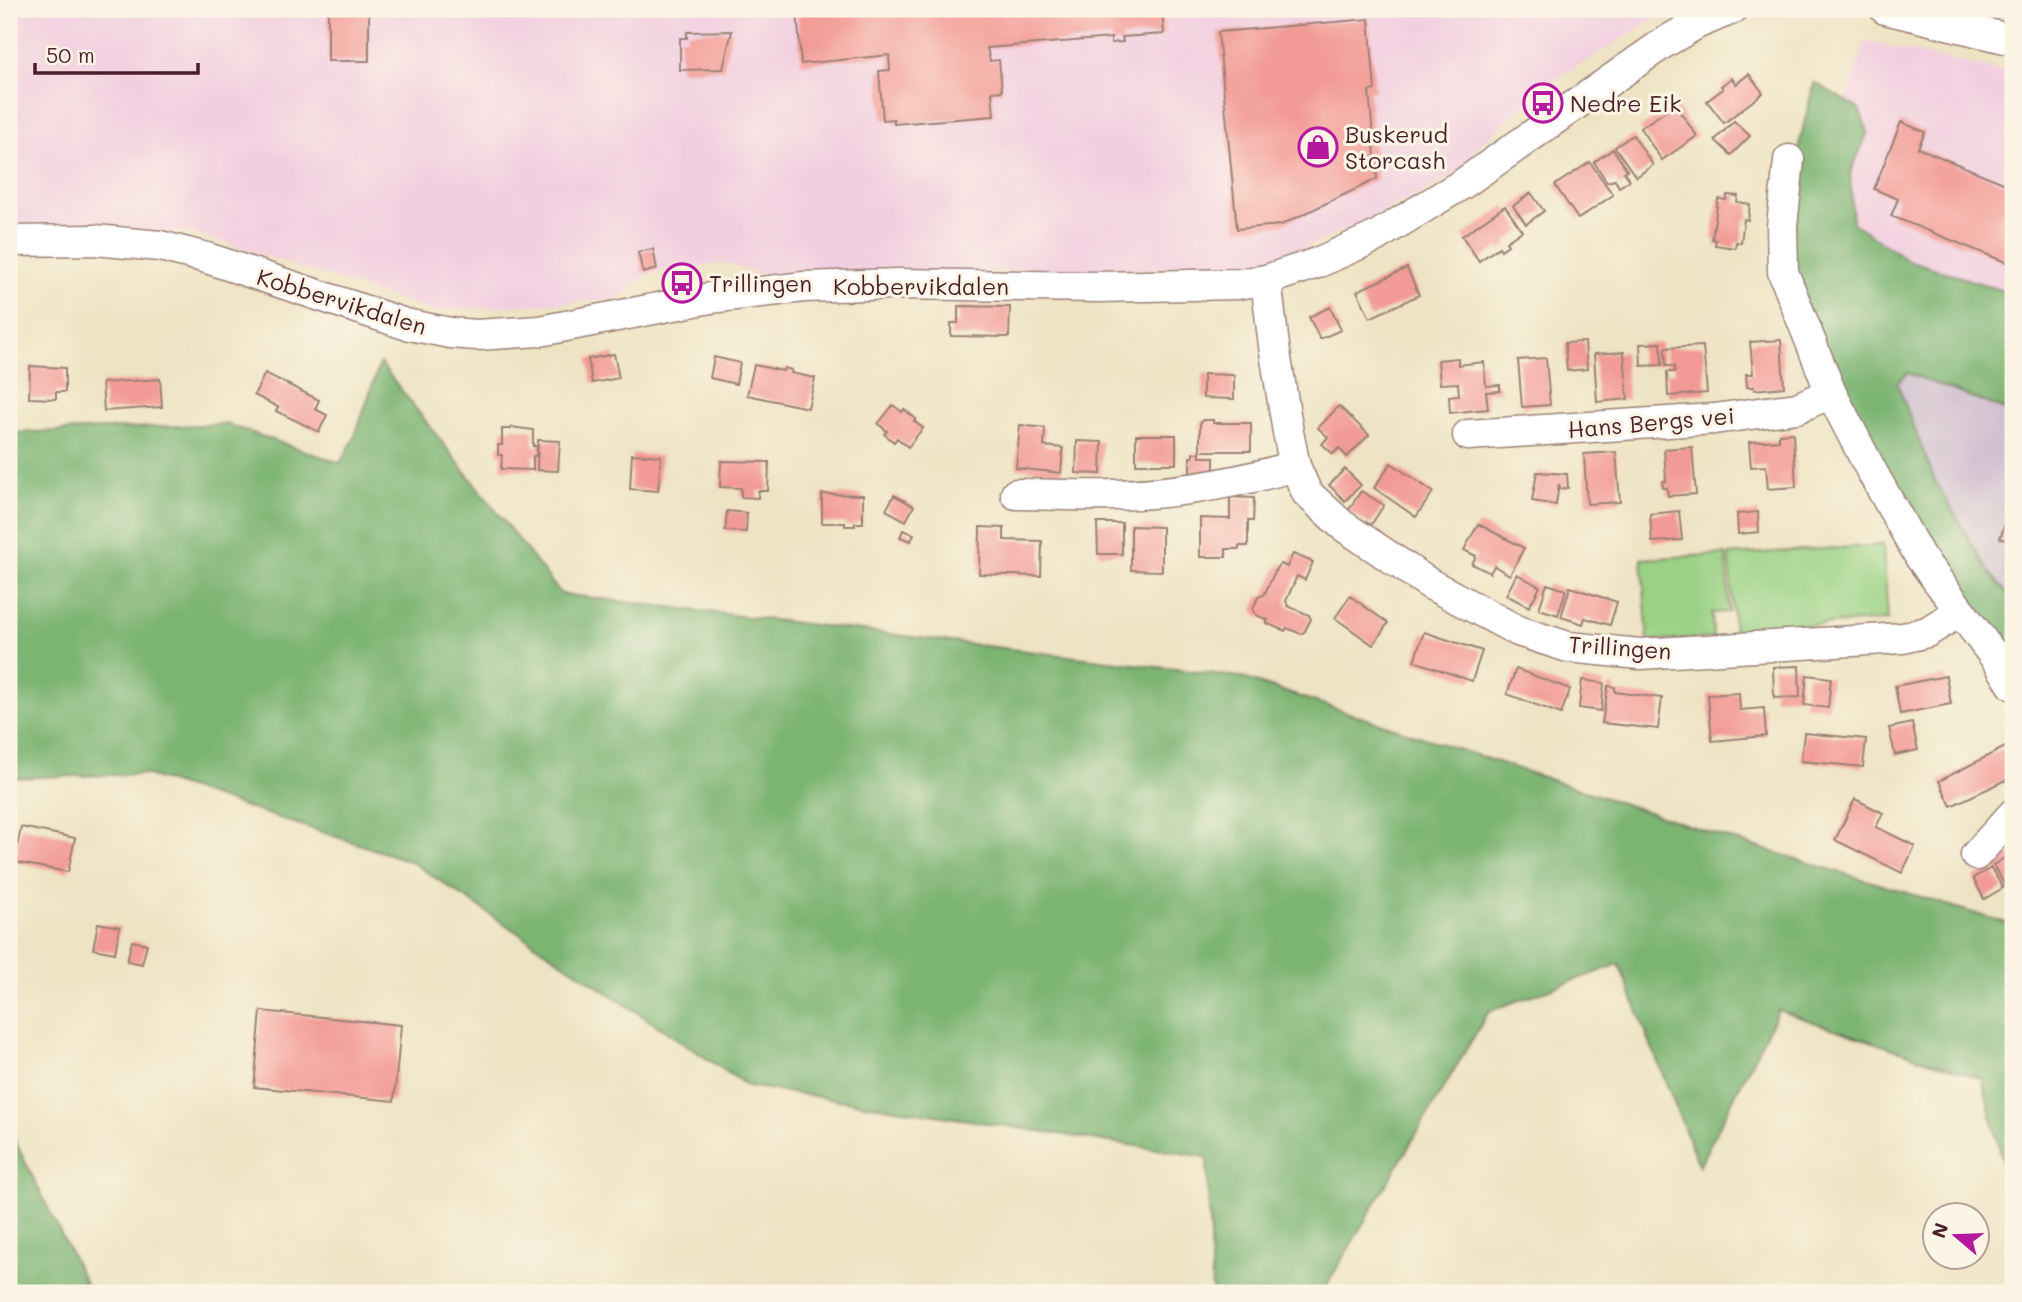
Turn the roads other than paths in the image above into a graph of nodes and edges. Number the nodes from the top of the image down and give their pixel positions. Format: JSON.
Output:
{"nodes":[{"id":1,"x":1732,"y":9,"type":"edge"},
{"id":2,"x":1885,"y":9,"type":"edge"},
{"id":3,"x":2013,"y":40,"type":"edge"},
{"id":4,"x":1790,"y":160,"type":"dead end"},
{"id":5,"x":9,"y":241,"type":"edge"},
{"id":6,"x":1266,"y":280,"type":"junction"},
{"id":7,"x":1831,"y":393,"type":"junction"},
{"id":8,"x":1468,"y":435,"type":"dead end"},
{"id":9,"x":1294,"y":466,"type":"junction"},
{"id":10,"x":1016,"y":494,"type":"dead end"},
{"id":11,"x":1959,"y":612,"type":"junction"},
{"id":12,"x":2013,"y":685,"type":"edge"},
{"id":13,"x":2013,"y":814,"type":"edge"},
{"id":14,"x":1976,"y":855,"type":"dead end"}],
"edges":[{"from":1,"to":6,"type":"street","name":"Kobbervikdalen"},
{"from":2,"to":3,"type":"street"},
{"from":4,"to":7,"type":"street"},
{"from":5,"to":6,"type":"street","name":"Kobbervikdalen"},
{"from":6,"to":9,"type":"street","name":"Trillingen"},
{"from":7,"to":8,"type":"street","name":"Hans Bergs vei"},
{"from":7,"to":11,"type":"street"},
{"from":9,"to":10,"type":"street"},
{"from":9,"to":11,"type":"street","name":"Trillingen"},
{"from":11,"to":12,"type":"street"},
{"from":13,"to":14,"type":"street"}]}
